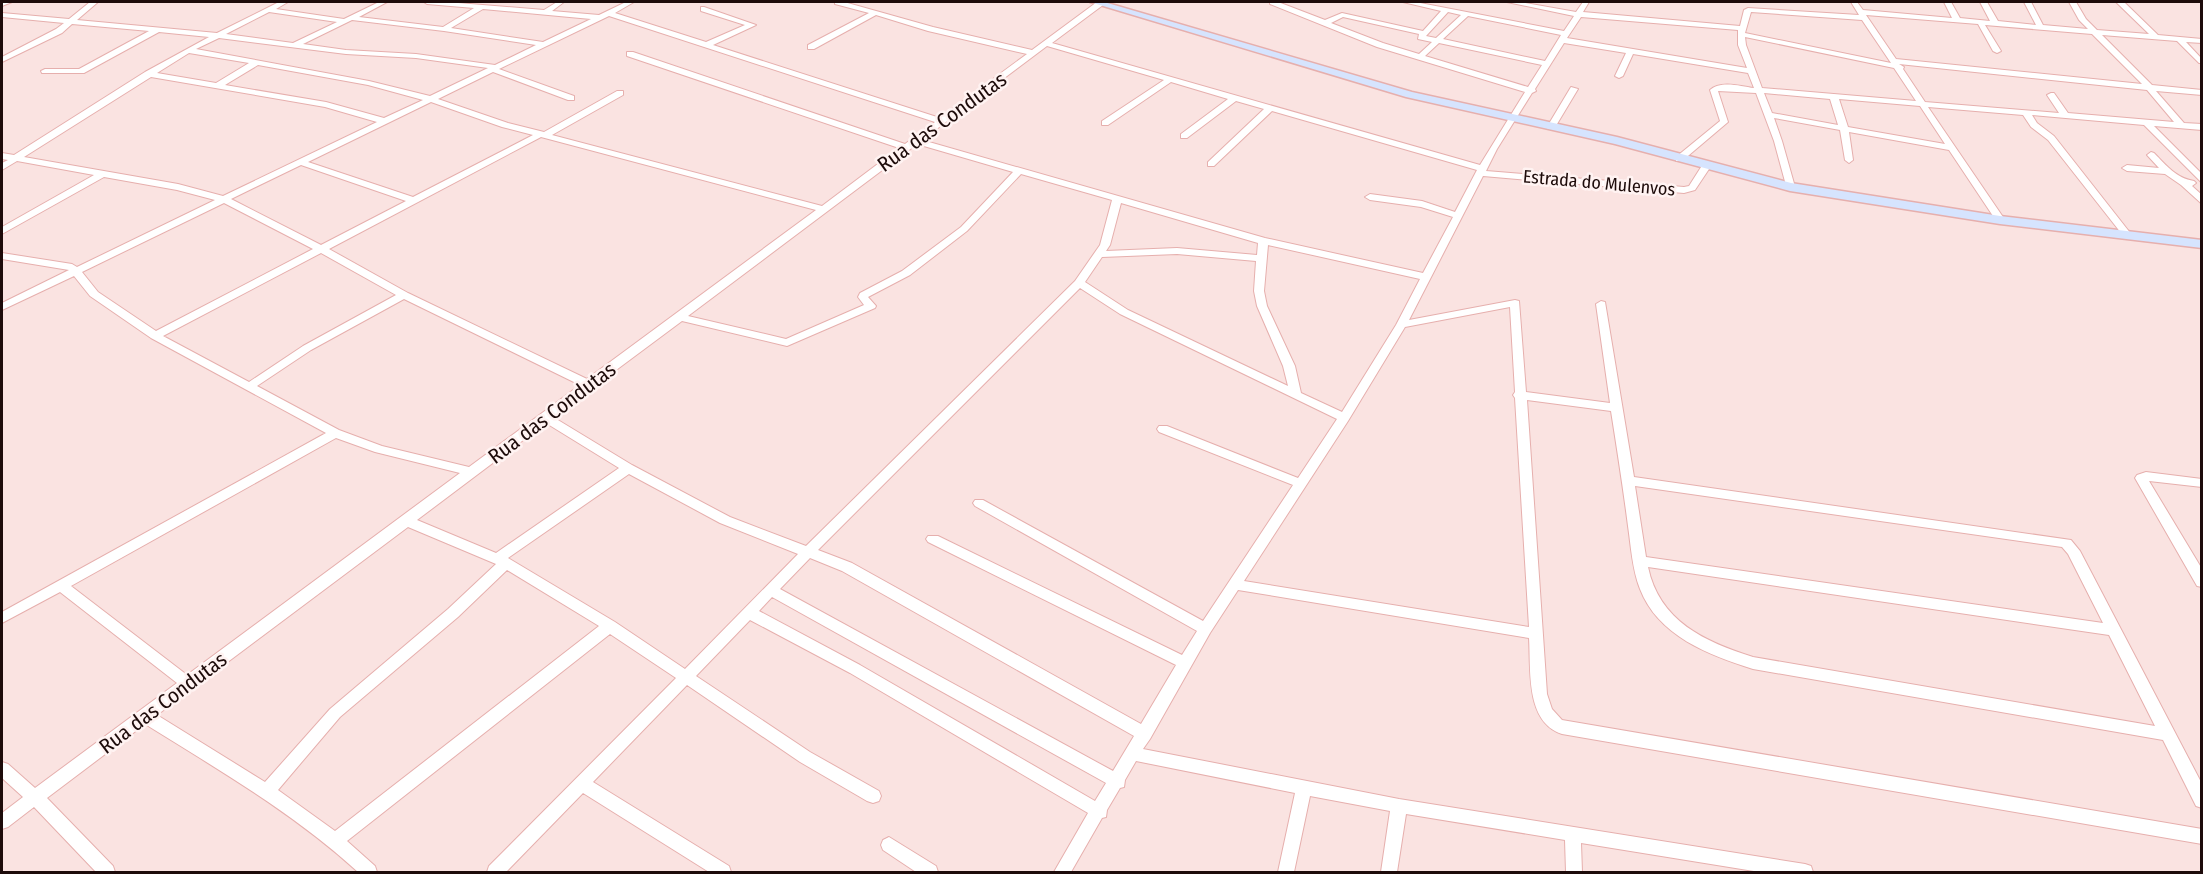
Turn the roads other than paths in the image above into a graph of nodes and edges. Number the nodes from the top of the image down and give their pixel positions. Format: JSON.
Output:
{"nodes":[{"id":1,"x":8,"y":2,"type":"edge"},
{"id":2,"x":94,"y":2,"type":"edge"},
{"id":3,"x":284,"y":2,"type":"edge"},
{"id":4,"x":384,"y":2,"type":"edge"},
{"id":5,"x":427,"y":2,"type":"edge"},
{"id":6,"x":561,"y":2,"type":"edge"},
{"id":7,"x":631,"y":2,"type":"edge"},
{"id":8,"x":838,"y":2,"type":"edge"},
{"id":9,"x":1098,"y":2,"type":"edge"},
{"id":10,"x":1273,"y":2,"type":"edge"},
{"id":11,"x":1407,"y":2,"type":"edge"},
{"id":12,"x":1511,"y":2,"type":"edge"},
{"id":13,"x":1586,"y":2,"type":"edge"},
{"id":14,"x":1854,"y":2,"type":"edge"},
{"id":15,"x":1948,"y":2,"type":"edge"},
{"id":16,"x":1984,"y":2,"type":"edge"},
{"id":17,"x":2028,"y":2,"type":"edge"},
{"id":18,"x":2073,"y":2,"type":"edge"},
{"id":19,"x":2120,"y":2,"type":"edge"},
{"id":20,"x":2,"y":4,"type":"edge"},
{"id":21,"x":1760,"y":5,"type":"edge"},
{"id":22,"x":481,"y":7,"type":"junction"},
{"id":23,"x":704,"y":9,"type":"dead end"},
{"id":24,"x":1447,"y":9,"type":"junction"},
{"id":25,"x":267,"y":10,"type":"junction"},
{"id":26,"x":544,"y":13,"type":"junction"},
{"id":27,"x":875,"y":13,"type":"junction"},
{"id":28,"x":1467,"y":13,"type":"junction"},
{"id":29,"x":1577,"y":14,"type":"junction"},
{"id":30,"x":603,"y":15,"type":"junction"},
{"id":31,"x":1863,"y":15,"type":"junction"},
{"id":32,"x":3,"y":16,"type":"edge"},
{"id":33,"x":348,"y":20,"type":"junction"},
{"id":34,"x":1957,"y":20,"type":"junction"},
{"id":35,"x":1327,"y":22,"type":"junction"},
{"id":36,"x":1980,"y":22,"type":"junction"},
{"id":37,"x":72,"y":23,"type":"junction"},
{"id":38,"x":1995,"y":23,"type":"junction"},
{"id":39,"x":2041,"y":28,"type":"junction"},
{"id":40,"x":444,"y":29,"type":"junction"},
{"id":41,"x":156,"y":30,"type":"junction"},
{"id":42,"x":1742,"y":31,"type":"junction"},
{"id":43,"x":2093,"y":31,"type":"junction"},
{"id":44,"x":1423,"y":33,"type":"junction"},
{"id":45,"x":216,"y":35,"type":"junction"},
{"id":46,"x":1564,"y":37,"type":"junction"},
{"id":47,"x":2156,"y":37,"type":"junction"},
{"id":48,"x":2178,"y":39,"type":"junction"},
{"id":49,"x":1440,"y":41,"type":"junction"},
{"id":50,"x":2202,"y":41,"type":"edge"},
{"id":51,"x":542,"y":44,"type":"junction"},
{"id":52,"x":1047,"y":44,"type":"junction"},
{"id":53,"x":295,"y":45,"type":"junction"},
{"id":54,"x":706,"y":45,"type":"junction"},
{"id":55,"x":811,"y":46,"type":"dead end"},
{"id":56,"x":188,"y":50,"type":"junction"},
{"id":57,"x":1631,"y":50,"type":"junction"},
{"id":58,"x":1997,"y":51,"type":"dead end"},
{"id":59,"x":1035,"y":53,"type":"junction"},
{"id":60,"x":630,"y":54,"type":"dead end"},
{"id":61,"x":1420,"y":57,"type":"junction"},
{"id":62,"x":2,"y":60,"type":"edge"},
{"id":63,"x":2199,"y":61,"type":"dead end"},
{"id":64,"x":257,"y":62,"type":"junction"},
{"id":65,"x":1547,"y":64,"type":"junction"},
{"id":66,"x":1898,"y":64,"type":"junction"},
{"id":67,"x":494,"y":68,"type":"junction"},
{"id":68,"x":45,"y":71,"type":"dead end"},
{"id":69,"x":1751,"y":71,"type":"junction"},
{"id":70,"x":148,"y":74,"type":"junction"},
{"id":71,"x":1619,"y":76,"type":"dead end"},
{"id":72,"x":1169,"y":80,"type":"junction"},
{"id":73,"x":217,"y":86,"type":"junction"},
{"id":74,"x":2148,"y":86,"type":"junction"},
{"id":75,"x":1574,"y":89,"type":"dead end"},
{"id":76,"x":1532,"y":91,"type":"junction"},
{"id":77,"x":1759,"y":91,"type":"junction"},
{"id":78,"x":620,"y":93,"type":"dead end"},
{"id":79,"x":2202,"y":93,"type":"edge"},
{"id":80,"x":2051,"y":95,"type":"dead end"},
{"id":81,"x":571,"y":98,"type":"dead end"},
{"id":82,"x":1834,"y":98,"type":"junction"},
{"id":83,"x":430,"y":99,"type":"junction"},
{"id":84,"x":1233,"y":99,"type":"junction"},
{"id":85,"x":1923,"y":104,"type":"junction"},
{"id":86,"x":1269,"y":109,"type":"junction"},
{"id":87,"x":2026,"y":113,"type":"junction"},
{"id":88,"x":1769,"y":115,"type":"junction"},
{"id":89,"x":2066,"y":116,"type":"junction"},
{"id":90,"x":1513,"y":119,"type":"junction"},
{"id":91,"x":384,"y":121,"type":"junction"},
{"id":92,"x":943,"y":122,"type":"junction"},
{"id":93,"x":1105,"y":123,"type":"dead end"},
{"id":94,"x":2148,"y":124,"type":"junction"},
{"id":95,"x":2181,"y":125,"type":"junction"},
{"id":96,"x":1551,"y":127,"type":"junction"},
{"id":97,"x":2202,"y":127,"type":"edge"},
{"id":98,"x":1844,"y":129,"type":"junction"},
{"id":99,"x":543,"y":134,"type":"junction"},
{"id":100,"x":1184,"y":136,"type":"dead end"},
{"id":101,"x":917,"y":141,"type":"junction"},
{"id":102,"x":907,"y":148,"type":"junction"},
{"id":103,"x":1951,"y":148,"type":"junction"},
{"id":104,"x":2151,"y":155,"type":"dead end"},
{"id":105,"x":2,"y":156,"type":"edge"},
{"id":106,"x":18,"y":158,"type":"junction"},
{"id":107,"x":1679,"y":159,"type":"junction"},
{"id":108,"x":1849,"y":160,"type":"dead end"},
{"id":109,"x":300,"y":162,"type":"junction"},
{"id":110,"x":1211,"y":164,"type":"dead end"},
{"id":111,"x":1706,"y":166,"type":"junction"},
{"id":112,"x":2,"y":167,"type":"edge"},
{"id":113,"x":2127,"y":168,"type":"dead end"},
{"id":114,"x":1482,"y":171,"type":"junction"},
{"id":115,"x":1018,"y":172,"type":"junction"},
{"id":116,"x":2168,"y":172,"type":"junction"},
{"id":117,"x":104,"y":173,"type":"junction"},
{"id":118,"x":2202,"y":182,"type":"edge"},
{"id":119,"x":2184,"y":183,"type":"junction"},
{"id":120,"x":1790,"y":187,"type":"junction"},
{"id":121,"x":1370,"y":197,"type":"dead end"},
{"id":122,"x":223,"y":200,"type":"junction"},
{"id":123,"x":1117,"y":200,"type":"junction"},
{"id":124,"x":416,"y":201,"type":"junction"},
{"id":125,"x":2202,"y":201,"type":"edge"},
{"id":126,"x":823,"y":209,"type":"junction"},
{"id":127,"x":1459,"y":216,"type":"junction"},
{"id":128,"x":2000,"y":220,"type":"junction"},
{"id":129,"x":2,"y":231,"type":"edge"},
{"id":130,"x":2128,"y":236,"type":"junction"},
{"id":131,"x":1263,"y":241,"type":"junction"},
{"id":132,"x":2202,"y":244,"type":"edge"},
{"id":133,"x":323,"y":249,"type":"junction"},
{"id":134,"x":1100,"y":254,"type":"junction"},
{"id":135,"x":2,"y":256,"type":"edge"},
{"id":136,"x":1260,"y":258,"type":"junction"},
{"id":137,"x":77,"y":271,"type":"junction"},
{"id":138,"x":1427,"y":277,"type":"junction"},
{"id":139,"x":1078,"y":283,"type":"junction"},
{"id":140,"x":404,"y":295,"type":"junction"},
{"id":141,"x":1601,"y":304,"type":"dead end"},
{"id":142,"x":2,"y":307,"type":"edge"},
{"id":143,"x":679,"y":317,"type":"junction"},
{"id":144,"x":1401,"y":325,"type":"junction"},
{"id":145,"x":155,"y":336,"type":"junction"},
{"id":146,"x":589,"y":385,"type":"junction"},
{"id":147,"x":250,"y":386,"type":"junction"},
{"id":148,"x":1519,"y":395,"type":"junction"},
{"id":149,"x":1296,"y":396,"type":"junction"},
{"id":150,"x":1616,"y":408,"type":"junction"},
{"id":151,"x":546,"y":418,"type":"junction"},
{"id":152,"x":1344,"y":418,"type":"junction"},
{"id":153,"x":1163,"y":429,"type":"dead end"},
{"id":154,"x":335,"y":433,"type":"junction"},
{"id":155,"x":628,"y":468,"type":"junction"},
{"id":156,"x":473,"y":472,"type":"junction"},
{"id":157,"x":1628,"y":481,"type":"junction"},
{"id":158,"x":1300,"y":483,"type":"junction"},
{"id":159,"x":2202,"y":483,"type":"edge"},
{"id":160,"x":979,"y":503,"type":"dead end"},
{"id":161,"x":407,"y":521,"type":"junction"},
{"id":162,"x":933,"y":539,"type":"dead end"},
{"id":163,"x":808,"y":552,"type":"junction"},
{"id":164,"x":502,"y":561,"type":"junction"},
{"id":165,"x":1640,"y":561,"type":"junction"},
{"id":166,"x":2202,"y":582,"type":"edge"},
{"id":167,"x":1233,"y":584,"type":"junction"},
{"id":168,"x":61,"y":585,"type":"junction"},
{"id":169,"x":772,"y":591,"type":"junction"},
{"id":170,"x":750,"y":613,"type":"junction"},
{"id":171,"x":2,"y":618,"type":"edge"},
{"id":172,"x":610,"y":626,"type":"junction"},
{"id":173,"x":1205,"y":629,"type":"junction"},
{"id":174,"x":2114,"y":630,"type":"junction"},
{"id":175,"x":1537,"y":634,"type":"junction"},
{"id":176,"x":1186,"y":663,"type":"junction"},
{"id":177,"x":687,"y":676,"type":"junction"},
{"id":178,"x":188,"y":684,"type":"junction"},
{"id":179,"x":145,"y":716,"type":"junction"},
{"id":180,"x":1145,"y":734,"type":"junction"},
{"id":181,"x":2167,"y":734,"type":"junction"},
{"id":182,"x":1133,"y":754,"type":"junction"},
{"id":183,"x":2,"y":769,"type":"edge"},
{"id":184,"x":1118,"y":782,"type":"junction"},
{"id":185,"x":583,"y":784,"type":"junction"},
{"id":186,"x":1304,"y":787,"type":"junction"},
{"id":187,"x":267,"y":791,"type":"junction"},
{"id":188,"x":873,"y":796,"type":"dead end"},
{"id":189,"x":36,"y":798,"type":"junction"},
{"id":190,"x":2202,"y":801,"type":"edge"},
{"id":191,"x":1399,"y":806,"type":"junction"},
{"id":192,"x":1100,"y":812,"type":"junction"},
{"id":193,"x":2,"y":822,"type":"edge"},
{"id":194,"x":1573,"y":835,"type":"junction"},
{"id":195,"x":2202,"y":837,"type":"edge"},
{"id":196,"x":335,"y":841,"type":"junction"},
{"id":197,"x":889,"y":845,"type":"dead end"},
{"id":198,"x":108,"y":873,"type":"edge"},
{"id":199,"x":369,"y":873,"type":"edge"},
{"id":200,"x":495,"y":873,"type":"edge"},
{"id":201,"x":723,"y":873,"type":"edge"},
{"id":202,"x":930,"y":873,"type":"edge"},
{"id":203,"x":1062,"y":873,"type":"edge"},
{"id":204,"x":1286,"y":873,"type":"edge"},
{"id":205,"x":1389,"y":873,"type":"edge"},
{"id":206,"x":1574,"y":873,"type":"edge"},
{"id":207,"x":1805,"y":873,"type":"edge"}],
"edges":[{"from":1,"to":20,"type":"street"},
{"from":2,"to":37,"type":"street"},
{"from":3,"to":25,"type":"street"},
{"from":4,"to":33,"type":"street"},
{"from":5,"to":22,"type":"street"},
{"from":6,"to":26,"type":"street"},
{"from":7,"to":30,"type":"street"},
{"from":8,"to":27,"type":"street"},
{"from":9,"to":52,"type":"street","name":"Rua das Condutas"},
{"from":9,"to":90,"type":"street"},
{"from":10,"to":35,"type":"street"},
{"from":11,"to":24,"type":"street"},
{"from":12,"to":29,"type":"street"},
{"from":13,"to":29,"type":"street"},
{"from":14,"to":31,"type":"street"},
{"from":15,"to":34,"type":"street"},
{"from":16,"to":38,"type":"street"},
{"from":17,"to":39,"type":"street"},
{"from":18,"to":43,"type":"street"},
{"from":19,"to":47,"type":"street"},
{"from":21,"to":31,"type":"street"},
{"from":21,"to":42,"type":"street"},
{"from":22,"to":26,"type":"street"},
{"from":22,"to":40,"type":"street"},
{"from":23,"to":54,"type":"street"},
{"from":24,"to":28,"type":"street"},
{"from":24,"to":44,"type":"street"},
{"from":25,"to":33,"type":"street"},
{"from":25,"to":45,"type":"street"},
{"from":26,"to":30,"type":"street"},
{"from":27,"to":55,"type":"street"},
{"from":27,"to":59,"type":"street"},
{"from":28,"to":46,"type":"street"},
{"from":28,"to":49,"type":"street"},
{"from":29,"to":42,"type":"street"},
{"from":29,"to":46,"type":"street"},
{"from":30,"to":51,"type":"street"},
{"from":30,"to":54,"type":"street"},
{"from":31,"to":34,"type":"street"},
{"from":31,"to":66,"type":"street"},
{"from":32,"to":37,"type":"street"},
{"from":33,"to":40,"type":"street"},
{"from":33,"to":53,"type":"street"},
{"from":34,"to":36,"type":"street"},
{"from":35,"to":44,"type":"street"},
{"from":35,"to":61,"type":"street"},
{"from":36,"to":38,"type":"street"},
{"from":36,"to":58,"type":"street"},
{"from":37,"to":41,"type":"street"},
{"from":37,"to":62,"type":"street"},
{"from":38,"to":39,"type":"street"},
{"from":39,"to":43,"type":"street"},
{"from":40,"to":51,"type":"street"},
{"from":41,"to":45,"type":"street"},
{"from":41,"to":68,"type":"street"},
{"from":42,"to":66,"type":"street"},
{"from":42,"to":69,"type":"street"},
{"from":43,"to":47,"type":"street"},
{"from":43,"to":74,"type":"street"},
{"from":44,"to":49,"type":"street"},
{"from":45,"to":53,"type":"street"},
{"from":45,"to":56,"type":"street"},
{"from":46,"to":57,"type":"street"},
{"from":46,"to":65,"type":"street"},
{"from":47,"to":48,"type":"street"},
{"from":48,"to":50,"type":"street"},
{"from":48,"to":63,"type":"street"},
{"from":49,"to":61,"type":"street"},
{"from":49,"to":65,"type":"street"},
{"from":51,"to":67,"type":"street"},
{"from":52,"to":59,"type":"street","name":"Rua das Condutas"},
{"from":52,"to":72,"type":"street","name":"Estrada do Mulenvos"},
{"from":53,"to":67,"type":"street"},
{"from":54,"to":92,"type":"street"},
{"from":56,"to":64,"type":"street"},
{"from":56,"to":70,"type":"street"},
{"from":57,"to":69,"type":"street"},
{"from":57,"to":71,"type":"street"},
{"from":59,"to":92,"type":"street","name":"Rua das Condutas"},
{"from":60,"to":102,"type":"street"},
{"from":61,"to":76,"type":"street"},
{"from":64,"to":73,"type":"street"},
{"from":64,"to":83,"type":"street"},
{"from":65,"to":76,"type":"street"},
{"from":66,"to":74,"type":"street"},
{"from":66,"to":85,"type":"street"},
{"from":67,"to":81,"type":"street"},
{"from":67,"to":83,"type":"street"},
{"from":69,"to":77,"type":"street"},
{"from":70,"to":73,"type":"street"},
{"from":70,"to":106,"type":"street"},
{"from":72,"to":84,"type":"street","name":"Estrada do Mulenvos"},
{"from":72,"to":93,"type":"street"},
{"from":73,"to":91,"type":"street"},
{"from":74,"to":79,"type":"street"},
{"from":74,"to":95,"type":"street"},
{"from":75,"to":96,"type":"street"},
{"from":76,"to":90,"type":"street"},
{"from":77,"to":82,"type":"street"},
{"from":77,"to":88,"type":"street"},
{"from":77,"to":107,"type":"street"},
{"from":78,"to":99,"type":"street"},
{"from":80,"to":89,"type":"street"},
{"from":82,"to":85,"type":"street"},
{"from":82,"to":98,"type":"street"},
{"from":83,"to":91,"type":"street"},
{"from":83,"to":99,"type":"street"},
{"from":84,"to":86,"type":"street","name":"Estrada do Mulenvos"},
{"from":84,"to":100,"type":"street"},
{"from":85,"to":87,"type":"street"},
{"from":85,"to":103,"type":"street"},
{"from":86,"to":110,"type":"street"},
{"from":86,"to":114,"type":"street","name":"Estrada do Mulenvos"},
{"from":87,"to":89,"type":"street"},
{"from":87,"to":130,"type":"street"},
{"from":88,"to":98,"type":"street"},
{"from":88,"to":120,"type":"street"},
{"from":89,"to":94,"type":"street"},
{"from":90,"to":96,"type":"street"},
{"from":90,"to":114,"type":"street"},
{"from":91,"to":109,"type":"street"},
{"from":92,"to":101,"type":"street","name":"Rua das Condutas"},
{"from":94,"to":95,"type":"street"},
{"from":94,"to":118,"type":"street"},
{"from":95,"to":97,"type":"street"},
{"from":96,"to":107,"type":"street"},
{"from":98,"to":103,"type":"street"},
{"from":98,"to":108,"type":"street"},
{"from":99,"to":124,"type":"street"},
{"from":99,"to":126,"type":"street"},
{"from":101,"to":102,"type":"street","name":"Rua das Condutas"},
{"from":101,"to":115,"type":"street"},
{"from":102,"to":126,"type":"street","name":"Rua das Condutas"},
{"from":103,"to":128,"type":"street"},
{"from":104,"to":116,"type":"street"},
{"from":105,"to":106,"type":"street"},
{"from":106,"to":112,"type":"street"},
{"from":106,"to":117,"type":"street"},
{"from":107,"to":111,"type":"street"},
{"from":109,"to":122,"type":"street"},
{"from":109,"to":124,"type":"street"},
{"from":111,"to":114,"type":"street","name":"Estrada do Mulenvos"},
{"from":111,"to":120,"type":"street"},
{"from":113,"to":116,"type":"street"},
{"from":114,"to":127,"type":"street"},
{"from":115,"to":123,"type":"street"},
{"from":115,"to":143,"type":"street"},
{"from":116,"to":119,"type":"street"},
{"from":117,"to":122,"type":"street"},
{"from":117,"to":129,"type":"street"},
{"from":118,"to":119,"type":"street"},
{"from":119,"to":125,"type":"street"},
{"from":120,"to":128,"type":"street"},
{"from":121,"to":127,"type":"street"},
{"from":122,"to":133,"type":"street"},
{"from":122,"to":137,"type":"street"},
{"from":123,"to":131,"type":"street"},
{"from":123,"to":134,"type":"street"},
{"from":124,"to":133,"type":"street"},
{"from":126,"to":143,"type":"street","name":"Rua das Condutas"},
{"from":127,"to":138,"type":"street"},
{"from":128,"to":130,"type":"street"},
{"from":130,"to":132,"type":"street"},
{"from":131,"to":136,"type":"street"},
{"from":131,"to":138,"type":"street"},
{"from":133,"to":140,"type":"street"},
{"from":133,"to":145,"type":"street"},
{"from":134,"to":136,"type":"street"},
{"from":134,"to":139,"type":"street"},
{"from":135,"to":137,"type":"street"},
{"from":136,"to":149,"type":"street"},
{"from":137,"to":142,"type":"street"},
{"from":137,"to":145,"type":"street"},
{"from":138,"to":144,"type":"street"},
{"from":139,"to":149,"type":"street"},
{"from":139,"to":163,"type":"street"},
{"from":140,"to":146,"type":"street"},
{"from":140,"to":147,"type":"street"},
{"from":141,"to":150,"type":"street"},
{"from":143,"to":146,"type":"street","name":"Rua das Condutas"},
{"from":144,"to":148,"type":"street"},
{"from":144,"to":152,"type":"street"},
{"from":145,"to":147,"type":"street"},
{"from":146,"to":151,"type":"street","name":"Rua das Condutas"},
{"from":147,"to":154,"type":"street"},
{"from":148,"to":150,"type":"street"},
{"from":148,"to":175,"type":"street"},
{"from":149,"to":152,"type":"street"},
{"from":150,"to":157,"type":"street"},
{"from":151,"to":155,"type":"street"},
{"from":151,"to":156,"type":"street","name":"Rua das Condutas"},
{"from":152,"to":158,"type":"street"},
{"from":153,"to":158,"type":"street"},
{"from":154,"to":156,"type":"street"},
{"from":154,"to":168,"type":"street"},
{"from":155,"to":163,"type":"street"},
{"from":155,"to":164,"type":"street"},
{"from":156,"to":161,"type":"street","name":"Rua das Condutas"},
{"from":157,"to":165,"type":"street"},
{"from":157,"to":174,"type":"street"},
{"from":158,"to":167,"type":"street"},
{"from":159,"to":166,"type":"street"},
{"from":160,"to":173,"type":"street"},
{"from":161,"to":164,"type":"street"},
{"from":161,"to":178,"type":"street","name":"Rua das Condutas"},
{"from":162,"to":176,"type":"street"},
{"from":163,"to":169,"type":"street"},
{"from":163,"to":180,"type":"street"},
{"from":164,"to":172,"type":"street"},
{"from":164,"to":187,"type":"street"},
{"from":165,"to":174,"type":"street"},
{"from":165,"to":181,"type":"street"},
{"from":167,"to":173,"type":"street"},
{"from":167,"to":175,"type":"street"},
{"from":168,"to":171,"type":"street"},
{"from":168,"to":178,"type":"street"},
{"from":169,"to":170,"type":"street"},
{"from":169,"to":184,"type":"street"},
{"from":170,"to":177,"type":"street"},
{"from":170,"to":192,"type":"street"},
{"from":172,"to":177,"type":"street"},
{"from":172,"to":196,"type":"street"},
{"from":173,"to":176,"type":"street"},
{"from":174,"to":181,"type":"street"},
{"from":175,"to":195,"type":"street"},
{"from":176,"to":180,"type":"street"},
{"from":177,"to":185,"type":"street"},
{"from":177,"to":188,"type":"street"},
{"from":178,"to":179,"type":"street","name":"Rua das Condutas"},
{"from":179,"to":187,"type":"street"},
{"from":179,"to":189,"type":"street","name":"Rua das Condutas"},
{"from":180,"to":182,"type":"street"},
{"from":181,"to":190,"type":"street"},
{"from":182,"to":184,"type":"street"},
{"from":182,"to":186,"type":"street"},
{"from":183,"to":189,"type":"street"},
{"from":184,"to":192,"type":"street"},
{"from":185,"to":200,"type":"street"},
{"from":185,"to":201,"type":"street"},
{"from":186,"to":191,"type":"street"},
{"from":186,"to":204,"type":"street"},
{"from":187,"to":196,"type":"street"},
{"from":189,"to":193,"type":"street","name":"Rua das Condutas"},
{"from":189,"to":198,"type":"street"},
{"from":191,"to":194,"type":"street"},
{"from":191,"to":205,"type":"street"},
{"from":192,"to":203,"type":"street"},
{"from":194,"to":206,"type":"street"},
{"from":194,"to":207,"type":"street"},
{"from":196,"to":199,"type":"street"},
{"from":197,"to":202,"type":"street"}]}
